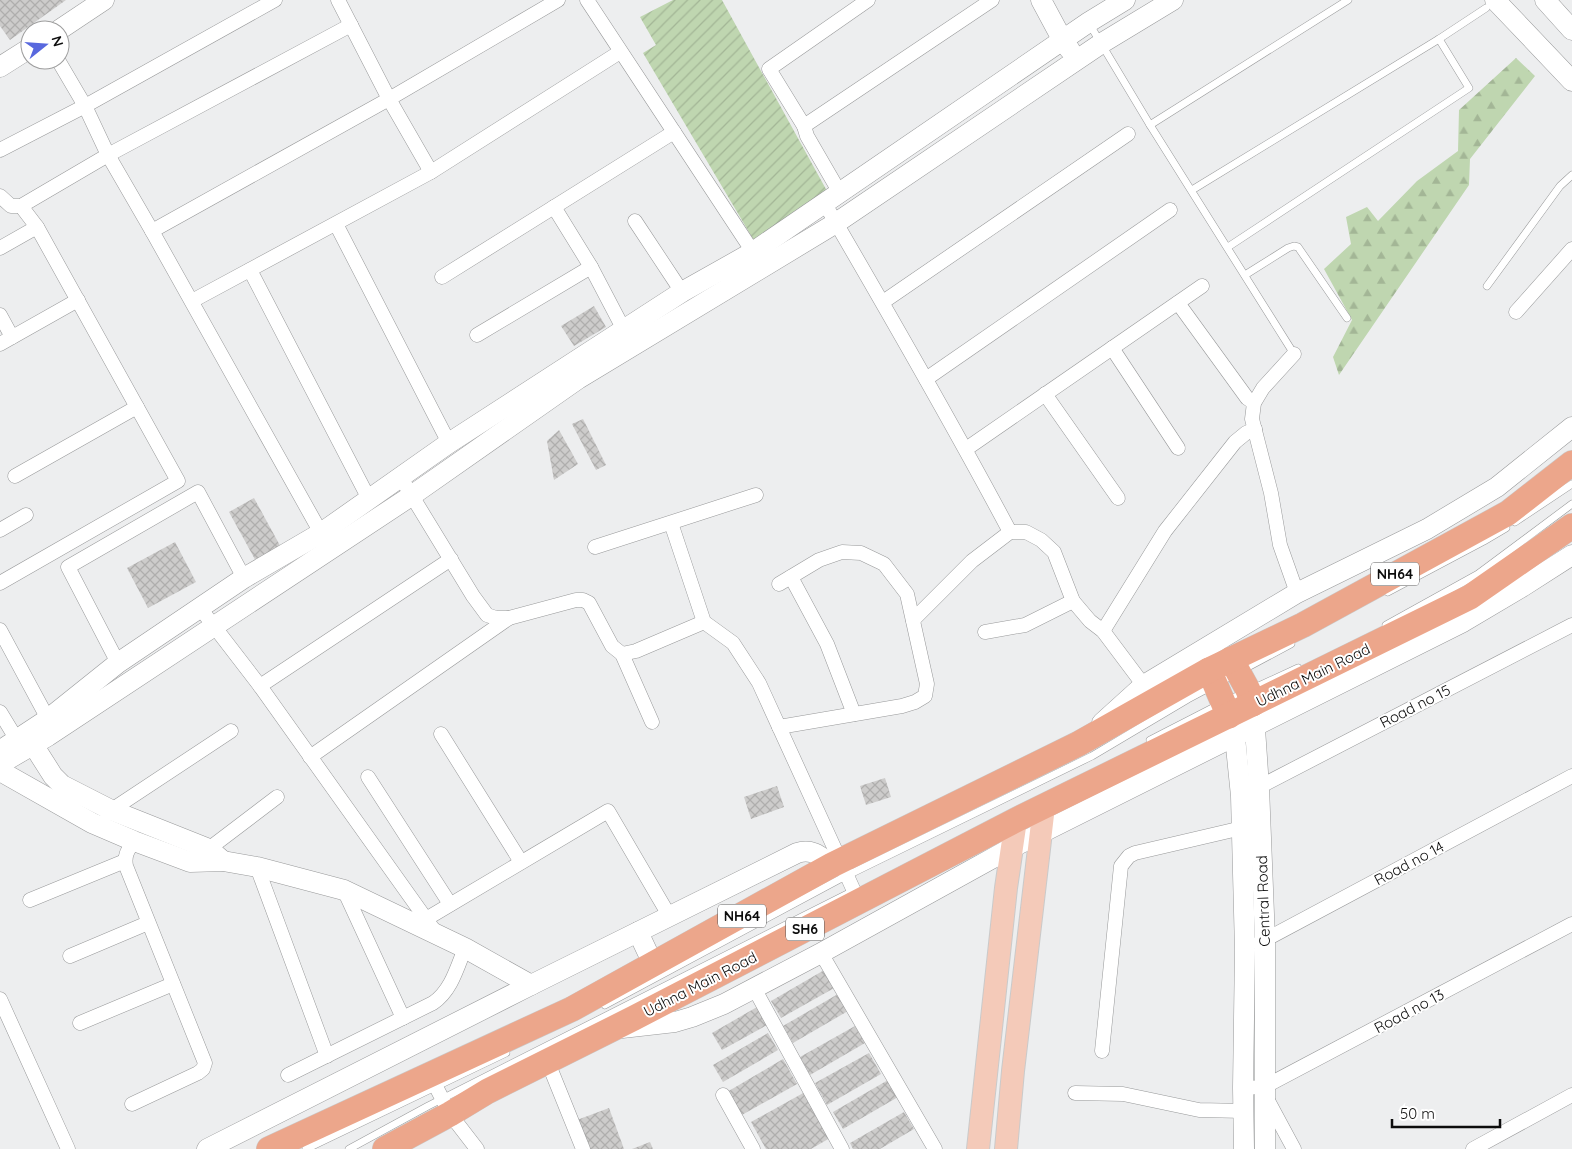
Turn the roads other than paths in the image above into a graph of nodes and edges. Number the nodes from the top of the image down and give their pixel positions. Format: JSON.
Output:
{"nodes":[{"id":1,"x":104,"y":0,"type":"edge"},
{"id":2,"x":275,"y":0,"type":"edge"},
{"id":3,"x":338,"y":0,"type":"edge"},
{"id":4,"x":558,"y":0,"type":"edge"},
{"id":5,"x":586,"y":0,"type":"edge"},
{"id":6,"x":868,"y":0,"type":"edge"},
{"id":7,"x":992,"y":0,"type":"edge"},
{"id":8,"x":1041,"y":0,"type":"edge"},
{"id":9,"x":1125,"y":0,"type":"edge"},
{"id":10,"x":1173,"y":0,"type":"edge"},
{"id":11,"x":1348,"y":0,"type":"edge"},
{"id":12,"x":1545,"y":0,"type":"edge"},
{"id":13,"x":1491,"y":4,"type":"edge"},
{"id":14,"x":1089,"y":22,"type":"junction"},
{"id":15,"x":70,"y":23,"type":"edge"},
{"id":16,"x":351,"y":25,"type":"junction"},
{"id":17,"x":1572,"y":30,"type":"edge"},
{"id":18,"x":1439,"y":40,"type":"junction"},
{"id":19,"x":1063,"y":41,"type":"junction"},
{"id":20,"x":1102,"y":43,"type":"junction"},
{"id":21,"x":620,"y":52,"type":"junction"},
{"id":22,"x":20,"y":54,"type":"edge"},
{"id":23,"x":1077,"y":60,"type":"junction"},
{"id":24,"x":0,"y":67,"type":"edge"},
{"id":25,"x":64,"y":70,"type":"edge"},
{"id":26,"x":1572,"y":82,"type":"edge"},
{"id":27,"x":390,"y":99,"type":"junction"},
{"id":28,"x":84,"y":106,"type":"junction"},
{"id":29,"x":1150,"y":125,"type":"junction"},
{"id":30,"x":804,"y":126,"type":"junction"},
{"id":31,"x":674,"y":132,"type":"junction"},
{"id":32,"x":1128,"y":134,"type":"dead end"},
{"id":33,"x":0,"y":150,"type":"edge"},
{"id":34,"x":108,"y":155,"type":"junction"},
{"id":35,"x":431,"y":172,"type":"junction"},
{"id":36,"x":1572,"y":175,"type":"edge"},
{"id":37,"x":1192,"y":190,"type":"junction"},
{"id":38,"x":0,"y":196,"type":"edge"},
{"id":39,"x":832,"y":198,"type":"junction"},
{"id":40,"x":22,"y":206,"type":"junction"},
{"id":41,"x":554,"y":207,"type":"junction"},
{"id":42,"x":1170,"y":210,"type":"dead end"},
{"id":43,"x":634,"y":221,"type":"dead end"},
{"id":44,"x":836,"y":223,"type":"junction"},
{"id":45,"x":336,"y":224,"type":"junction"},
{"id":46,"x":37,"y":227,"type":"junction"},
{"id":47,"x":152,"y":231,"type":"junction"},
{"id":48,"x":1228,"y":247,"type":"junction"},
{"id":49,"x":0,"y":248,"type":"edge"},
{"id":50,"x":1572,"y":249,"type":"edge"},
{"id":51,"x":753,"y":252,"type":"junction"},
{"id":52,"x":591,"y":267,"type":"junction"},
{"id":53,"x":250,"y":270,"type":"junction"},
{"id":54,"x":1246,"y":275,"type":"junction"},
{"id":55,"x":442,"y":277,"type":"dead end"},
{"id":56,"x":1202,"y":286,"type":"dead end"},
{"id":57,"x":1488,"y":286,"type":"dead end"},
{"id":58,"x":682,"y":292,"type":"junction"},
{"id":59,"x":78,"y":300,"type":"junction"},
{"id":60,"x":192,"y":301,"type":"junction"},
{"id":61,"x":883,"y":302,"type":"junction"},
{"id":62,"x":1178,"y":303,"type":"junction"},
{"id":63,"x":1516,"y":312,"type":"dead end"},
{"id":64,"x":0,"y":315,"type":"edge"},
{"id":65,"x":1347,"y":318,"type":"dead end"},
{"id":66,"x":624,"y":330,"type":"junction"},
{"id":67,"x":478,"y":335,"type":"dead end"},
{"id":68,"x":6,"y":341,"type":"edge"},
{"id":69,"x":1112,"y":348,"type":"junction"},
{"id":70,"x":1294,"y":354,"type":"joint"},
{"id":71,"x":926,"y":379,"type":"junction"},
{"id":72,"x":1045,"y":394,"type":"junction"},
{"id":73,"x":1254,"y":403,"type":"junction"},
{"id":74,"x":137,"y":407,"type":"junction"},
{"id":75,"x":1572,"y":427,"type":"edge"},
{"id":76,"x":1255,"y":428,"type":"junction"},
{"id":77,"x":449,"y":444,"type":"junction"},
{"id":78,"x":1178,"y":448,"type":"dead end"},
{"id":79,"x":966,"y":449,"type":"junction"},
{"id":80,"x":1572,"y":463,"type":"edge"},
{"id":81,"x":15,"y":476,"type":"dead end"},
{"id":82,"x":401,"y":478,"type":"junction"},
{"id":83,"x":1572,"y":484,"type":"edge"},
{"id":84,"x":756,"y":495,"type":"dead end"},
{"id":85,"x":411,"y":496,"type":"junction"},
{"id":86,"x":1118,"y":498,"type":"dead end"},
{"id":87,"x":369,"y":499,"type":"junction"},
{"id":88,"x":1572,"y":504,"type":"edge"},
{"id":89,"x":26,"y":515,"type":"dead end"},
{"id":90,"x":671,"y":523,"type":"junction"},
{"id":91,"x":0,"y":530,"type":"edge"},
{"id":92,"x":1571,"y":530,"type":"edge"},
{"id":93,"x":1010,"y":532,"type":"junction"},
{"id":94,"x":321,"y":533,"type":"junction"},
{"id":95,"x":595,"y":547,"type":"dead end"},
{"id":96,"x":1572,"y":555,"type":"edge"},
{"id":97,"x":451,"y":559,"type":"junction"},
{"id":98,"x":244,"y":578,"type":"junction"},
{"id":99,"x":0,"y":583,"type":"edge"},
{"id":100,"x":1297,"y":593,"type":"junction"},
{"id":101,"x":1379,"y":597,"type":"dead end"},
{"id":102,"x":1073,"y":601,"type":"junction"},
{"id":103,"x":200,"y":608,"type":"junction"},
{"id":104,"x":509,"y":618,"type":"junction"},
{"id":105,"x":913,"y":620,"type":"junction"},
{"id":106,"x":704,"y":622,"type":"junction"},
{"id":107,"x":1572,"y":624,"type":"edge"},
{"id":108,"x":214,"y":627,"type":"junction"},
{"id":109,"x":1382,"y":627,"type":"dead end"},
{"id":110,"x":0,"y":630,"type":"edge"},
{"id":111,"x":985,"y":632,"type":"dead end"},
{"id":112,"x":1103,"y":632,"type":"junction"},
{"id":113,"x":1300,"y":639,"type":"dead end"},
{"id":114,"x":622,"y":654,"type":"junction"},
{"id":115,"x":118,"y":663,"type":"junction"},
{"id":116,"x":1302,"y":666,"type":"dead end"},
{"id":117,"x":260,"y":686,"type":"junction"},
{"id":118,"x":1245,"y":690,"type":"junction"},
{"id":119,"x":1150,"y":693,"type":"junction"},
{"id":120,"x":1222,"y":702,"type":"junction"},
{"id":121,"x":0,"y":712,"type":"edge"},
{"id":122,"x":854,"y":714,"type":"junction"},
{"id":123,"x":48,"y":719,"type":"junction"},
{"id":124,"x":652,"y":722,"type":"dead end"},
{"id":125,"x":779,"y":728,"type":"junction"},
{"id":126,"x":231,"y":731,"type":"dead end"},
{"id":127,"x":440,"y":734,"type":"dead end"},
{"id":128,"x":19,"y":742,"type":"edge"},
{"id":129,"x":1143,"y":744,"type":"dead end"},
{"id":130,"x":310,"y":757,"type":"junction"},
{"id":131,"x":0,"y":764,"type":"edge"},
{"id":132,"x":0,"y":772,"type":"edge"},
{"id":133,"x":1572,"y":776,"type":"edge"},
{"id":134,"x":368,"y":777,"type":"dead end"},
{"id":135,"x":1259,"y":787,"type":"junction"},
{"id":136,"x":277,"y":797,"type":"dead end"},
{"id":137,"x":1044,"y":806,"type":"junction"},
{"id":138,"x":111,"y":810,"type":"junction"},
{"id":139,"x":1016,"y":820,"type":"junction"},
{"id":140,"x":92,"y":823,"type":"junction"},
{"id":141,"x":1242,"y":828,"type":"junction"},
{"id":142,"x":1041,"y":833,"type":"junction"},
{"id":143,"x":134,"y":841,"type":"junction"},
{"id":144,"x":1011,"y":848,"type":"junction"},
{"id":145,"x":216,"y":855,"type":"junction"},
{"id":146,"x":125,"y":862,"type":"junction"},
{"id":147,"x":521,"y":862,"type":"junction"},
{"id":148,"x":257,"y":867,"type":"junction"},
{"id":149,"x":840,"y":867,"type":"junction"},
{"id":150,"x":344,"y":890,"type":"junction"},
{"id":151,"x":858,"y":893,"type":"junction"},
{"id":152,"x":30,"y":900,"type":"dead end"},
{"id":153,"x":450,"y":904,"type":"junction"},
{"id":154,"x":670,"y":917,"type":"junction"},
{"id":155,"x":148,"y":923,"type":"junction"},
{"id":156,"x":1572,"y":924,"type":"edge"},
{"id":157,"x":431,"y":926,"type":"junction"},
{"id":158,"x":638,"y":932,"type":"junction"},
{"id":159,"x":1265,"y":940,"type":"junction"},
{"id":160,"x":465,"y":948,"type":"junction"},
{"id":161,"x":1245,"y":950,"type":"junction"},
{"id":162,"x":821,"y":953,"type":"junction"},
{"id":163,"x":70,"y":956,"type":"dead end"},
{"id":164,"x":654,"y":964,"type":"junction"},
{"id":165,"x":173,"y":984,"type":"junction"},
{"id":166,"x":531,"y":984,"type":"junction"},
{"id":167,"x":754,"y":988,"type":"junction"},
{"id":168,"x":0,"y":999,"type":"edge"},
{"id":169,"x":594,"y":1011,"type":"dead end"},
{"id":170,"x":403,"y":1018,"type":"junction"},
{"id":171,"x":80,"y":1023,"type":"dead end"},
{"id":172,"x":610,"y":1030,"type":"junction"},
{"id":173,"x":513,"y":1050,"type":"dead end"},
{"id":174,"x":1102,"y":1052,"type":"dead end"},
{"id":175,"x":327,"y":1056,"type":"junction"},
{"id":176,"x":547,"y":1060,"type":"junction"},
{"id":177,"x":288,"y":1075,"type":"dead end"},
{"id":178,"x":433,"y":1081,"type":"junction"},
{"id":179,"x":1243,"y":1088,"type":"junction"},
{"id":180,"x":1264,"y":1090,"type":"junction"},
{"id":181,"x":1075,"y":1093,"type":"dead end"},
{"id":182,"x":723,"y":1095,"type":"dead end"},
{"id":183,"x":1572,"y":1095,"type":"edge"},
{"id":184,"x":132,"y":1104,"type":"dead end"},
{"id":185,"x":446,"y":1106,"type":"junction"},
{"id":186,"x":1244,"y":1111,"type":"junction"},
{"id":187,"x":68,"y":1149,"type":"edge"},
{"id":188,"x":206,"y":1149,"type":"edge"},
{"id":189,"x":268,"y":1149,"type":"edge"},
{"id":190,"x":306,"y":1149,"type":"edge"},
{"id":191,"x":349,"y":1149,"type":"edge"},
{"id":192,"x":385,"y":1149,"type":"edge"},
{"id":193,"x":477,"y":1149,"type":"edge"},
{"id":194,"x":583,"y":1149,"type":"edge"},
{"id":195,"x":753,"y":1149,"type":"edge"},
{"id":196,"x":842,"y":1149,"type":"edge"},
{"id":197,"x":935,"y":1149,"type":"edge"},
{"id":198,"x":978,"y":1149,"type":"edge"},
{"id":199,"x":1006,"y":1149,"type":"edge"},
{"id":200,"x":1244,"y":1149,"type":"edge"},
{"id":201,"x":1265,"y":1149,"type":"edge"},
{"id":202,"x":1294,"y":1149,"type":"edge"},
{"id":203,"x":1473,"y":1149,"type":"edge"}],
"edges":[{"from":1,"to":15,"type":"street"},
{"from":2,"to":28,"type":"street"},
{"from":3,"to":16,"type":"street"},
{"from":4,"to":27,"type":"street"},
{"from":5,"to":21,"type":"street"},
{"from":6,"to":30,"type":"street"},
{"from":7,"to":30,"type":"street"},
{"from":8,"to":19,"type":"street"},
{"from":9,"to":14,"type":"street"},
{"from":10,"to":20,"type":"street"},
{"from":11,"to":29,"type":"lane"},
{"from":12,"to":17,"type":"street"},
{"from":13,"to":18,"type":"lane"},
{"from":13,"to":26,"type":"street"},
{"from":14,"to":19,"type":"street"},
{"from":14,"to":20,"type":"lane"},
{"from":16,"to":27,"type":"street"},
{"from":16,"to":34,"type":"street"},
{"from":18,"to":37,"type":"lane"},
{"from":18,"to":48,"type":"lane"},
{"from":19,"to":23,"type":"street"},
{"from":19,"to":39,"type":"street"},
{"from":20,"to":23,"type":"street"},
{"from":20,"to":29,"type":"lane"},
{"from":21,"to":31,"type":"street"},
{"from":21,"to":35,"type":"street"},
{"from":22,"to":24,"type":"street"},
{"from":23,"to":44,"type":"street"},
{"from":25,"to":28,"type":"street"},
{"from":27,"to":35,"type":"street"},
{"from":27,"to":47,"type":"street"},
{"from":28,"to":33,"type":"street"},
{"from":28,"to":34,"type":"street"},
{"from":29,"to":37,"type":"lane"},
{"from":30,"to":39,"type":"street"},
{"from":31,"to":41,"type":"street"},
{"from":31,"to":51,"type":"street"},
{"from":32,"to":61,"type":"street"},
{"from":34,"to":40,"type":"street"},
{"from":34,"to":47,"type":"street"},
{"from":35,"to":45,"type":"street"},
{"from":36,"to":57,"type":"lane"},
{"from":37,"to":48,"type":"lane"},
{"from":38,"to":40,"type":"street"},
{"from":39,"to":44,"type":"street"},
{"from":39,"to":51,"type":"street"},
{"from":40,"to":46,"type":"street"},
{"from":41,"to":52,"type":"street"},
{"from":41,"to":55,"type":"street"},
{"from":42,"to":71,"type":"street"},
{"from":43,"to":58,"type":"street"},
{"from":44,"to":61,"type":"street"},
{"from":44,"to":85,"type":"street"},
{"from":45,"to":53,"type":"street"},
{"from":45,"to":77,"type":"street"},
{"from":46,"to":49,"type":"street"},
{"from":46,"to":59,"type":"street"},
{"from":47,"to":60,"type":"street"},
{"from":48,"to":54,"type":"lane"},
{"from":50,"to":63,"type":"street"},
{"from":51,"to":58,"type":"street"},
{"from":52,"to":66,"type":"street"},
{"from":52,"to":67,"type":"street"},
{"from":53,"to":60,"type":"street"},
{"from":53,"to":87,"type":"street"},
{"from":54,"to":65,"type":"lane"},
{"from":54,"to":70,"type":"lane"},
{"from":56,"to":62,"type":"street"},
{"from":58,"to":66,"type":"street"},
{"from":59,"to":68,"type":"street"},
{"from":59,"to":74,"type":"street"},
{"from":60,"to":94,"type":"street"},
{"from":61,"to":71,"type":"street"},
{"from":62,"to":69,"type":"street"},
{"from":62,"to":73,"type":"street"},
{"from":64,"to":68,"type":"street"},
{"from":66,"to":77,"type":"street"},
{"from":69,"to":72,"type":"street"},
{"from":69,"to":78,"type":"street"},
{"from":70,"to":73,"type":"street"},
{"from":71,"to":79,"type":"street"},
{"from":72,"to":79,"type":"street"},
{"from":72,"to":86,"type":"street"},
{"from":73,"to":76,"type":"street"},
{"from":74,"to":81,"type":"street"},
{"from":74,"to":99,"type":"street"},
{"from":75,"to":100,"type":"street"},
{"from":76,"to":100,"type":"street"},
{"from":76,"to":112,"type":"street"},
{"from":77,"to":82,"type":"street"},
{"from":79,"to":93,"type":"street"},
{"from":80,"to":118,"type":"highway","number":"NH64"},
{"from":82,"to":85,"type":"street"},
{"from":82,"to":87,"type":"street"},
{"from":83,"to":101,"type":"lane"},
{"from":84,"to":90,"type":"street"},
{"from":85,"to":97,"type":"street"},
{"from":85,"to":108,"type":"street"},
{"from":87,"to":94,"type":"street"},
{"from":88,"to":109,"type":"lane"},
{"from":89,"to":91,"type":"street"},
{"from":90,"to":95,"type":"street"},
{"from":90,"to":106,"type":"street"},
{"from":92,"to":118,"type":"highway","name":"Udhna Main Road","number":"NH64"},
{"from":93,"to":102,"type":"street"},
{"from":93,"to":105,"type":"street"},
{"from":94,"to":98,"type":"street"},
{"from":96,"to":118,"type":"street"},
{"from":97,"to":104,"type":"street"},
{"from":97,"to":117,"type":"street"},
{"from":98,"to":103,"type":"street"},
{"from":98,"to":115,"type":"street"},
{"from":100,"to":119,"type":"street"},
{"from":102,"to":111,"type":"street"},
{"from":102,"to":112,"type":"street"},
{"from":103,"to":108,"type":"street"},
{"from":103,"to":115,"type":"street"},
{"from":104,"to":114,"type":"street"},
{"from":104,"to":130,"type":"street"},
{"from":105,"to":122,"type":"street"},
{"from":105,"to":122,"type":"street"},
{"from":106,"to":114,"type":"street"},
{"from":106,"to":125,"type":"street"},
{"from":107,"to":135,"type":"street","name":"Road no 15"},
{"from":108,"to":117,"type":"street"},
{"from":108,"to":128,"type":"street"},
{"from":110,"to":123,"type":"street"},
{"from":112,"to":119,"type":"street"},
{"from":113,"to":118,"type":"lane"},
{"from":114,"to":124,"type":"street"},
{"from":115,"to":123,"type":"street"},
{"from":116,"to":118,"type":"lane"},
{"from":117,"to":130,"type":"street"},
{"from":118,"to":120,"type":"highway","name":"Udhna Main Road","number":"NH64"},
{"from":118,"to":120,"type":"highway","number":"NH64"},
{"from":118,"to":135,"type":"street","name":"Central Road"},
{"from":119,"to":120,"type":"highway","number":"NH64"},
{"from":119,"to":149,"type":"highway","number":"NH64"},
{"from":120,"to":129,"type":"lane"},
{"from":120,"to":137,"type":"highway","name":"Udhna Main Road","number":"SH6"},
{"from":120,"to":141,"type":"street","name":"Central Road"},
{"from":120,"to":142,"type":"street"},
{"from":120,"to":149,"type":"lane"},
{"from":121,"to":128,"type":"street"},
{"from":122,"to":125,"type":"street"},
{"from":123,"to":128,"type":"street"},
{"from":125,"to":149,"type":"street"},
{"from":126,"to":138,"type":"street"},
{"from":127,"to":147,"type":"street"},
{"from":128,"to":131,"type":"street"},
{"from":128,"to":138,"type":"street"},
{"from":130,"to":157,"type":"street"},
{"from":132,"to":140,"type":"street"},
{"from":133,"to":159,"type":"street","name":"Road no 14"},
{"from":134,"to":153,"type":"street"},
{"from":135,"to":159,"type":"street","name":"Central Road"},
{"from":136,"to":145,"type":"street"},
{"from":137,"to":139,"type":"highway","name":"Udhna Main Road","number":"SH6"},
{"from":137,"to":142,"type":"main road"},
{"from":138,"to":140,"type":"street"},
{"from":138,"to":145,"type":"street"},
{"from":139,"to":144,"type":"main road"},
{"from":139,"to":151,"type":"highway","name":"Udhna Main Road","number":"SH6"},
{"from":140,"to":143,"type":"street"},
{"from":141,"to":161,"type":"street","name":"Central Road"},
{"from":141,"to":174,"type":"street"},
{"from":142,"to":144,"type":"street"},
{"from":142,"to":199,"type":"main road"},
{"from":143,"to":145,"type":"street"},
{"from":143,"to":146,"type":"street"},
{"from":144,"to":162,"type":"street"},
{"from":144,"to":198,"type":"main road"},
{"from":145,"to":148,"type":"street"},
{"from":146,"to":152,"type":"street"},
{"from":146,"to":155,"type":"street"},
{"from":147,"to":153,"type":"street"},
{"from":147,"to":154,"type":"street"},
{"from":148,"to":150,"type":"street"},
{"from":148,"to":175,"type":"street"},
{"from":149,"to":151,"type":"street"},
{"from":149,"to":154,"type":"street"},
{"from":149,"to":164,"type":"highway","number":"NH64"},
{"from":149,"to":169,"type":"lane"},
{"from":150,"to":157,"type":"street"},
{"from":150,"to":170,"type":"street"},
{"from":151,"to":172,"type":"highway","name":"Udhna Main Road","number":"SH6"},
{"from":151,"to":185,"type":"lane"},
{"from":153,"to":157,"type":"street"},
{"from":154,"to":158,"type":"street"},
{"from":155,"to":163,"type":"street"},
{"from":155,"to":165,"type":"street"},
{"from":156,"to":180,"type":"street","name":"Road no 13"},
{"from":157,"to":160,"type":"street"},
{"from":158,"to":164,"type":"street"},
{"from":158,"to":166,"type":"street"},
{"from":159,"to":161,"type":"street","name":"Road no 14"},
{"from":159,"to":180,"type":"street","name":"Central Road"},
{"from":160,"to":166,"type":"street"},
{"from":160,"to":170,"type":"street"},
{"from":161,"to":179,"type":"street","name":"Central Road"},
{"from":162,"to":167,"type":"street"},
{"from":162,"to":197,"type":"street"},
{"from":164,"to":178,"type":"highway","number":"NH64"},
{"from":165,"to":171,"type":"street"},
{"from":165,"to":184,"type":"street"},
{"from":166,"to":188,"type":"street"},
{"from":167,"to":172,"type":"street"},
{"from":167,"to":196,"type":"street"},
{"from":168,"to":187,"type":"street"},
{"from":170,"to":175,"type":"street"},
{"from":172,"to":176,"type":"highway","name":"Udhna Main Road","number":"SH6"},
{"from":173,"to":178,"type":"lane"},
{"from":175,"to":177,"type":"street"},
{"from":176,"to":185,"type":"highway","name":"Udhna Main Road","number":"SH6"},
{"from":176,"to":194,"type":"street"},
{"from":178,"to":185,"type":"street"},
{"from":178,"to":189,"type":"highway","number":"NH64"},
{"from":178,"to":190,"type":"lane"},
{"from":179,"to":180,"type":"street","name":"Road no 13"},
{"from":179,"to":186,"type":"street","name":"Central Road"},
{"from":180,"to":201,"type":"street","name":"Central Road"},
{"from":180,"to":202,"type":"street"},
{"from":181,"to":186,"type":"street"},
{"from":182,"to":195,"type":"street"},
{"from":183,"to":203,"type":"street"},
{"from":185,"to":191,"type":"lane"},
{"from":185,"to":192,"type":"highway","name":"Udhna Main Road","number":"SH6"},
{"from":185,"to":193,"type":"street"},
{"from":186,"to":200,"type":"street","name":"Central Road"}]}
